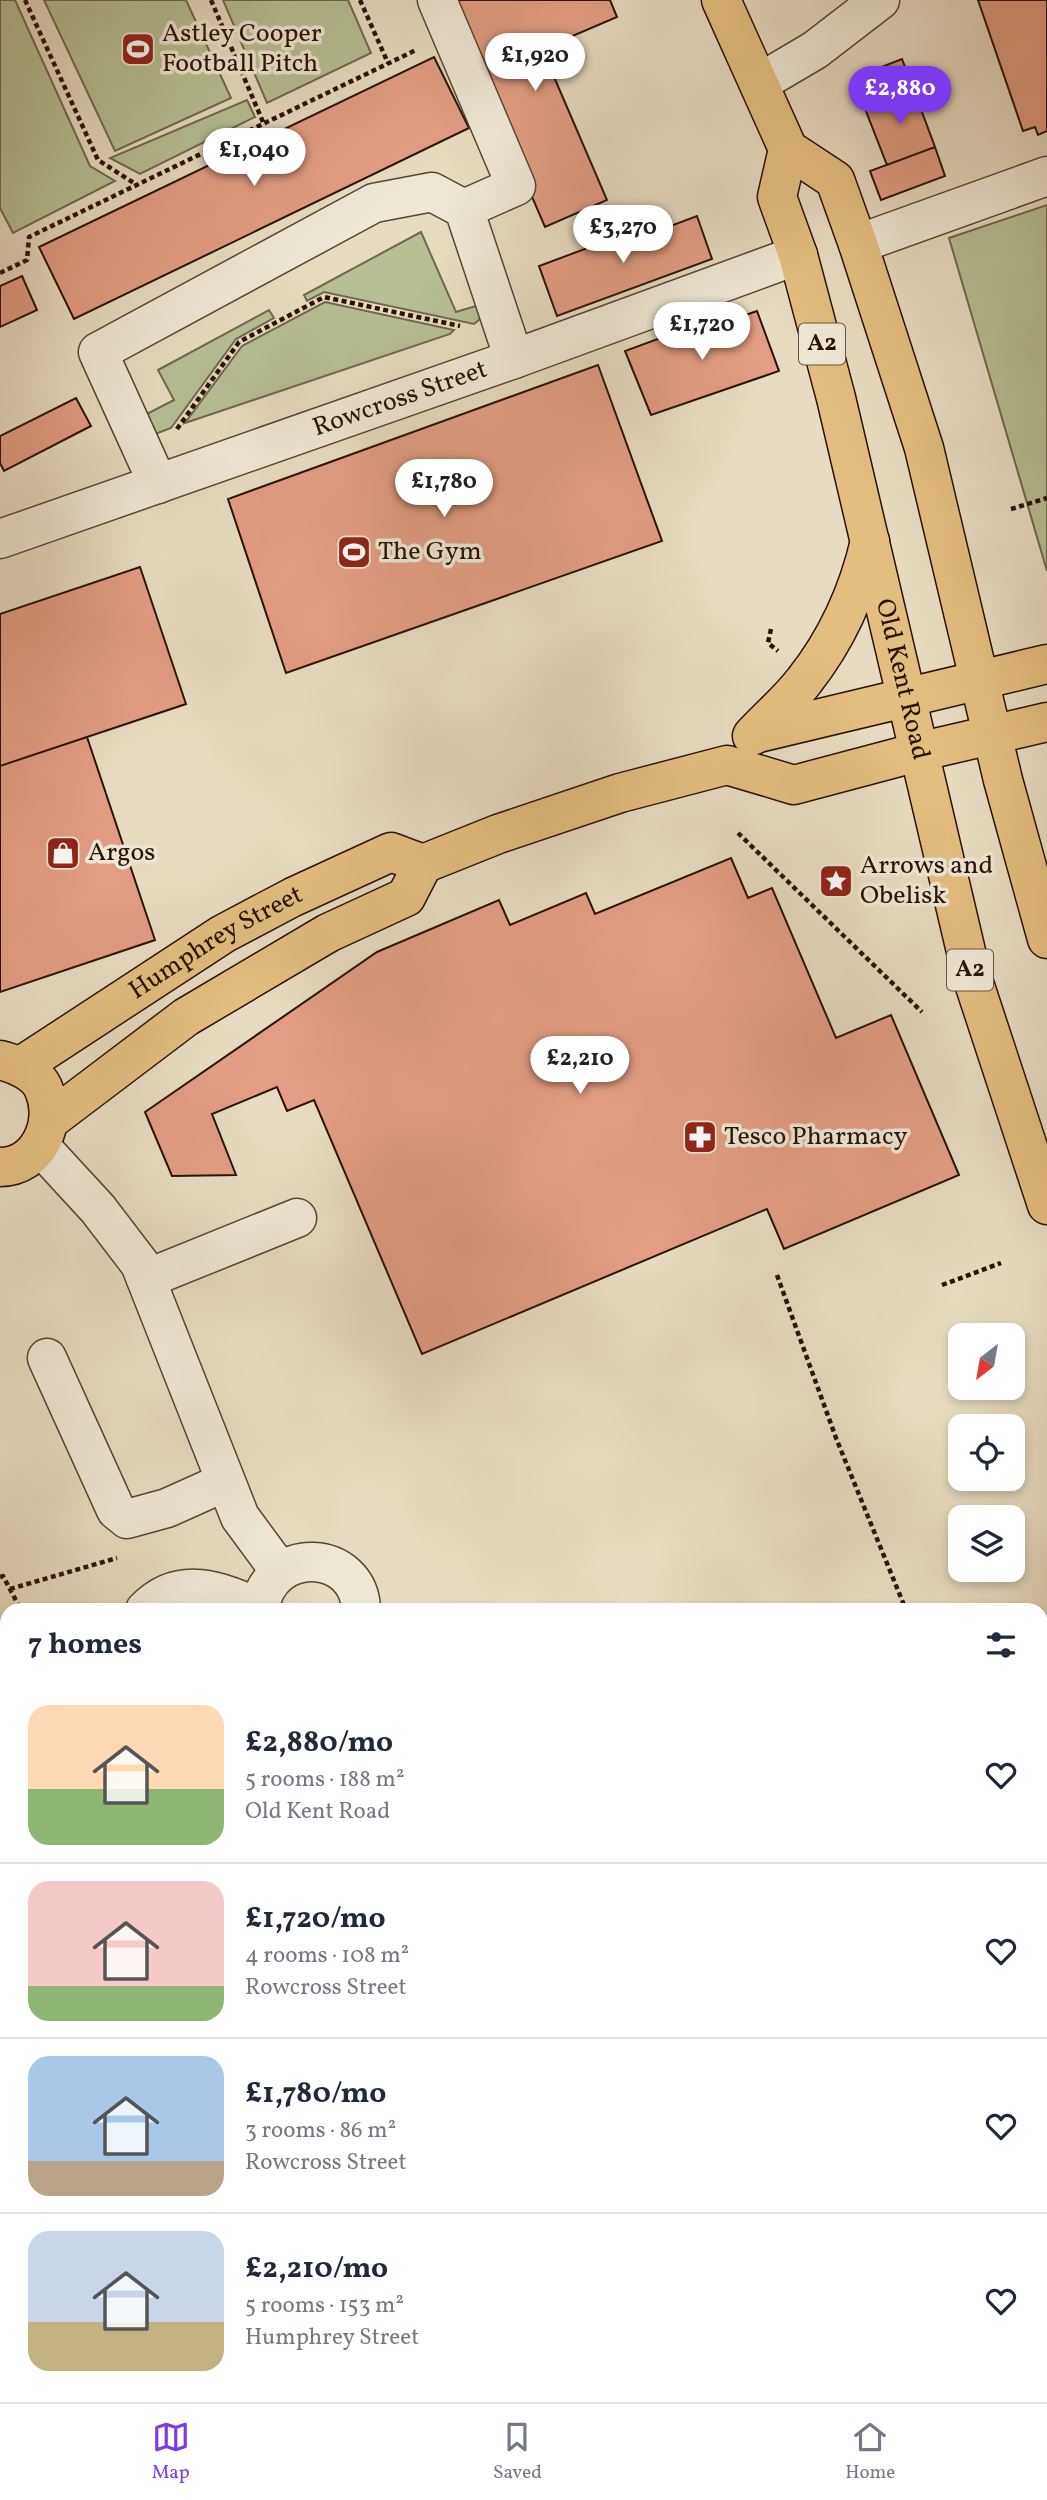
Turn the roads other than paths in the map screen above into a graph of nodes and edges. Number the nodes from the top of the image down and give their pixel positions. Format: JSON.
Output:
{"nodes":[{"id":1,"x":721,"y":0,"type":"edge"},
{"id":2,"x":880,"y":0,"type":"edge"},
{"id":3,"x":444,"y":16,"type":"edge"},
{"id":4,"x":759,"y":83,"type":"junction"},
{"id":5,"x":789,"y":149,"type":"junction"},
{"id":6,"x":1047,"y":176,"type":"edge"},
{"id":7,"x":464,"y":209,"type":"junction"},
{"id":8,"x":858,"y":244,"type":"junction"},
{"id":9,"x":798,"y":255,"type":"junction"},
{"id":10,"x":514,"y":359,"type":"junction"},
{"id":11,"x":158,"y":484,"type":"junction"},
{"id":12,"x":0,"y":539,"type":"edge"},
{"id":13,"x":870,"y":541,"type":"junction"},
{"id":14,"x":1047,"y":664,"type":"edge"},
{"id":15,"x":980,"y":677,"type":"junction"},
{"id":16,"x":905,"y":696,"type":"junction"},
{"id":17,"x":1047,"y":722,"type":"edge"},
{"id":18,"x":754,"y":734,"type":"junction"},
{"id":19,"x":993,"y":735,"type":"junction"},
{"id":20,"x":918,"y":752,"type":"junction"},
{"id":21,"x":727,"y":765,"type":"junction"},
{"id":22,"x":423,"y":864,"type":"junction"},
{"id":23,"x":1047,"y":939,"type":"edge"},
{"id":24,"x":10,"y":1063,"type":"edge"},
{"id":25,"x":45,"y":1133,"type":"junction"},
{"id":26,"x":0,"y":1167,"type":"edge"},
{"id":27,"x":1047,"y":1205,"type":"edge"},
{"id":28,"x":297,"y":1217,"type":"dead end"},
{"id":29,"x":146,"y":1279,"type":"junction"},
{"id":30,"x":47,"y":1358,"type":"dead end"},
{"id":31,"x":225,"y":1482,"type":"junction"},
{"id":32,"x":279,"y":1570,"type":"junction"},
{"id":33,"x":152,"y":1603,"type":"edge"},
{"id":34,"x":246,"y":1603,"type":"edge"},
{"id":35,"x":261,"y":1603,"type":"edge"},
{"id":36,"x":359,"y":1603,"type":"edge"}],
"edges":[{"from":1,"to":4,"type":"main road"},
{"from":2,"to":4,"type":"street"},
{"from":3,"to":7,"type":"street"},
{"from":4,"to":5,"type":"main road"},
{"from":5,"to":8,"type":"main road","number":"A2"},
{"from":5,"to":9,"type":"main road","name":"Old Kent Road","number":"A2"},
{"from":6,"to":8,"type":"street"},
{"from":7,"to":10,"type":"street"},
{"from":7,"to":11,"type":"street"},
{"from":8,"to":15,"type":"main road","number":"A2"},
{"from":9,"to":10,"type":"street","name":"Rowcross Street"},
{"from":9,"to":13,"type":"main road","name":"Old Kent Road","number":"A2"},
{"from":10,"to":11,"type":"street","name":"Rowcross Street"},
{"from":11,"to":12,"type":"street","name":"Rowcross Street"},
{"from":13,"to":16,"type":"main road","name":"Old Kent Road","number":"A2"},
{"from":13,"to":18,"type":"main road"},
{"from":14,"to":15,"type":"main road"},
{"from":15,"to":16,"type":"main road"},
{"from":15,"to":19,"type":"main road","number":"A2"},
{"from":16,"to":18,"type":"main road"},
{"from":16,"to":20,"type":"main road","name":"Old Kent Road","number":"A2"},
{"from":17,"to":19,"type":"main road"},
{"from":18,"to":21,"type":"main road"},
{"from":19,"to":20,"type":"main road"},
{"from":19,"to":23,"type":"main road","number":"A2"},
{"from":20,"to":21,"type":"main road"},
{"from":20,"to":27,"type":"main road","name":"Old Kent Road","number":"A2"},
{"from":21,"to":22,"type":"main road"},
{"from":22,"to":24,"type":"main road","name":"Humphrey Street"},
{"from":22,"to":25,"type":"main road","name":"Humphrey Street"},
{"from":24,"to":25,"type":"main road"},
{"from":25,"to":26,"type":"main road","name":"Humphrey Street"},
{"from":25,"to":29,"type":"street"},
{"from":28,"to":29,"type":"street"},
{"from":29,"to":31,"type":"street"},
{"from":30,"to":31,"type":"street"},
{"from":31,"to":32,"type":"street"},
{"from":32,"to":35,"type":"street"},
{"from":32,"to":36,"type":"street"},
{"from":33,"to":34,"type":"street"}]}
